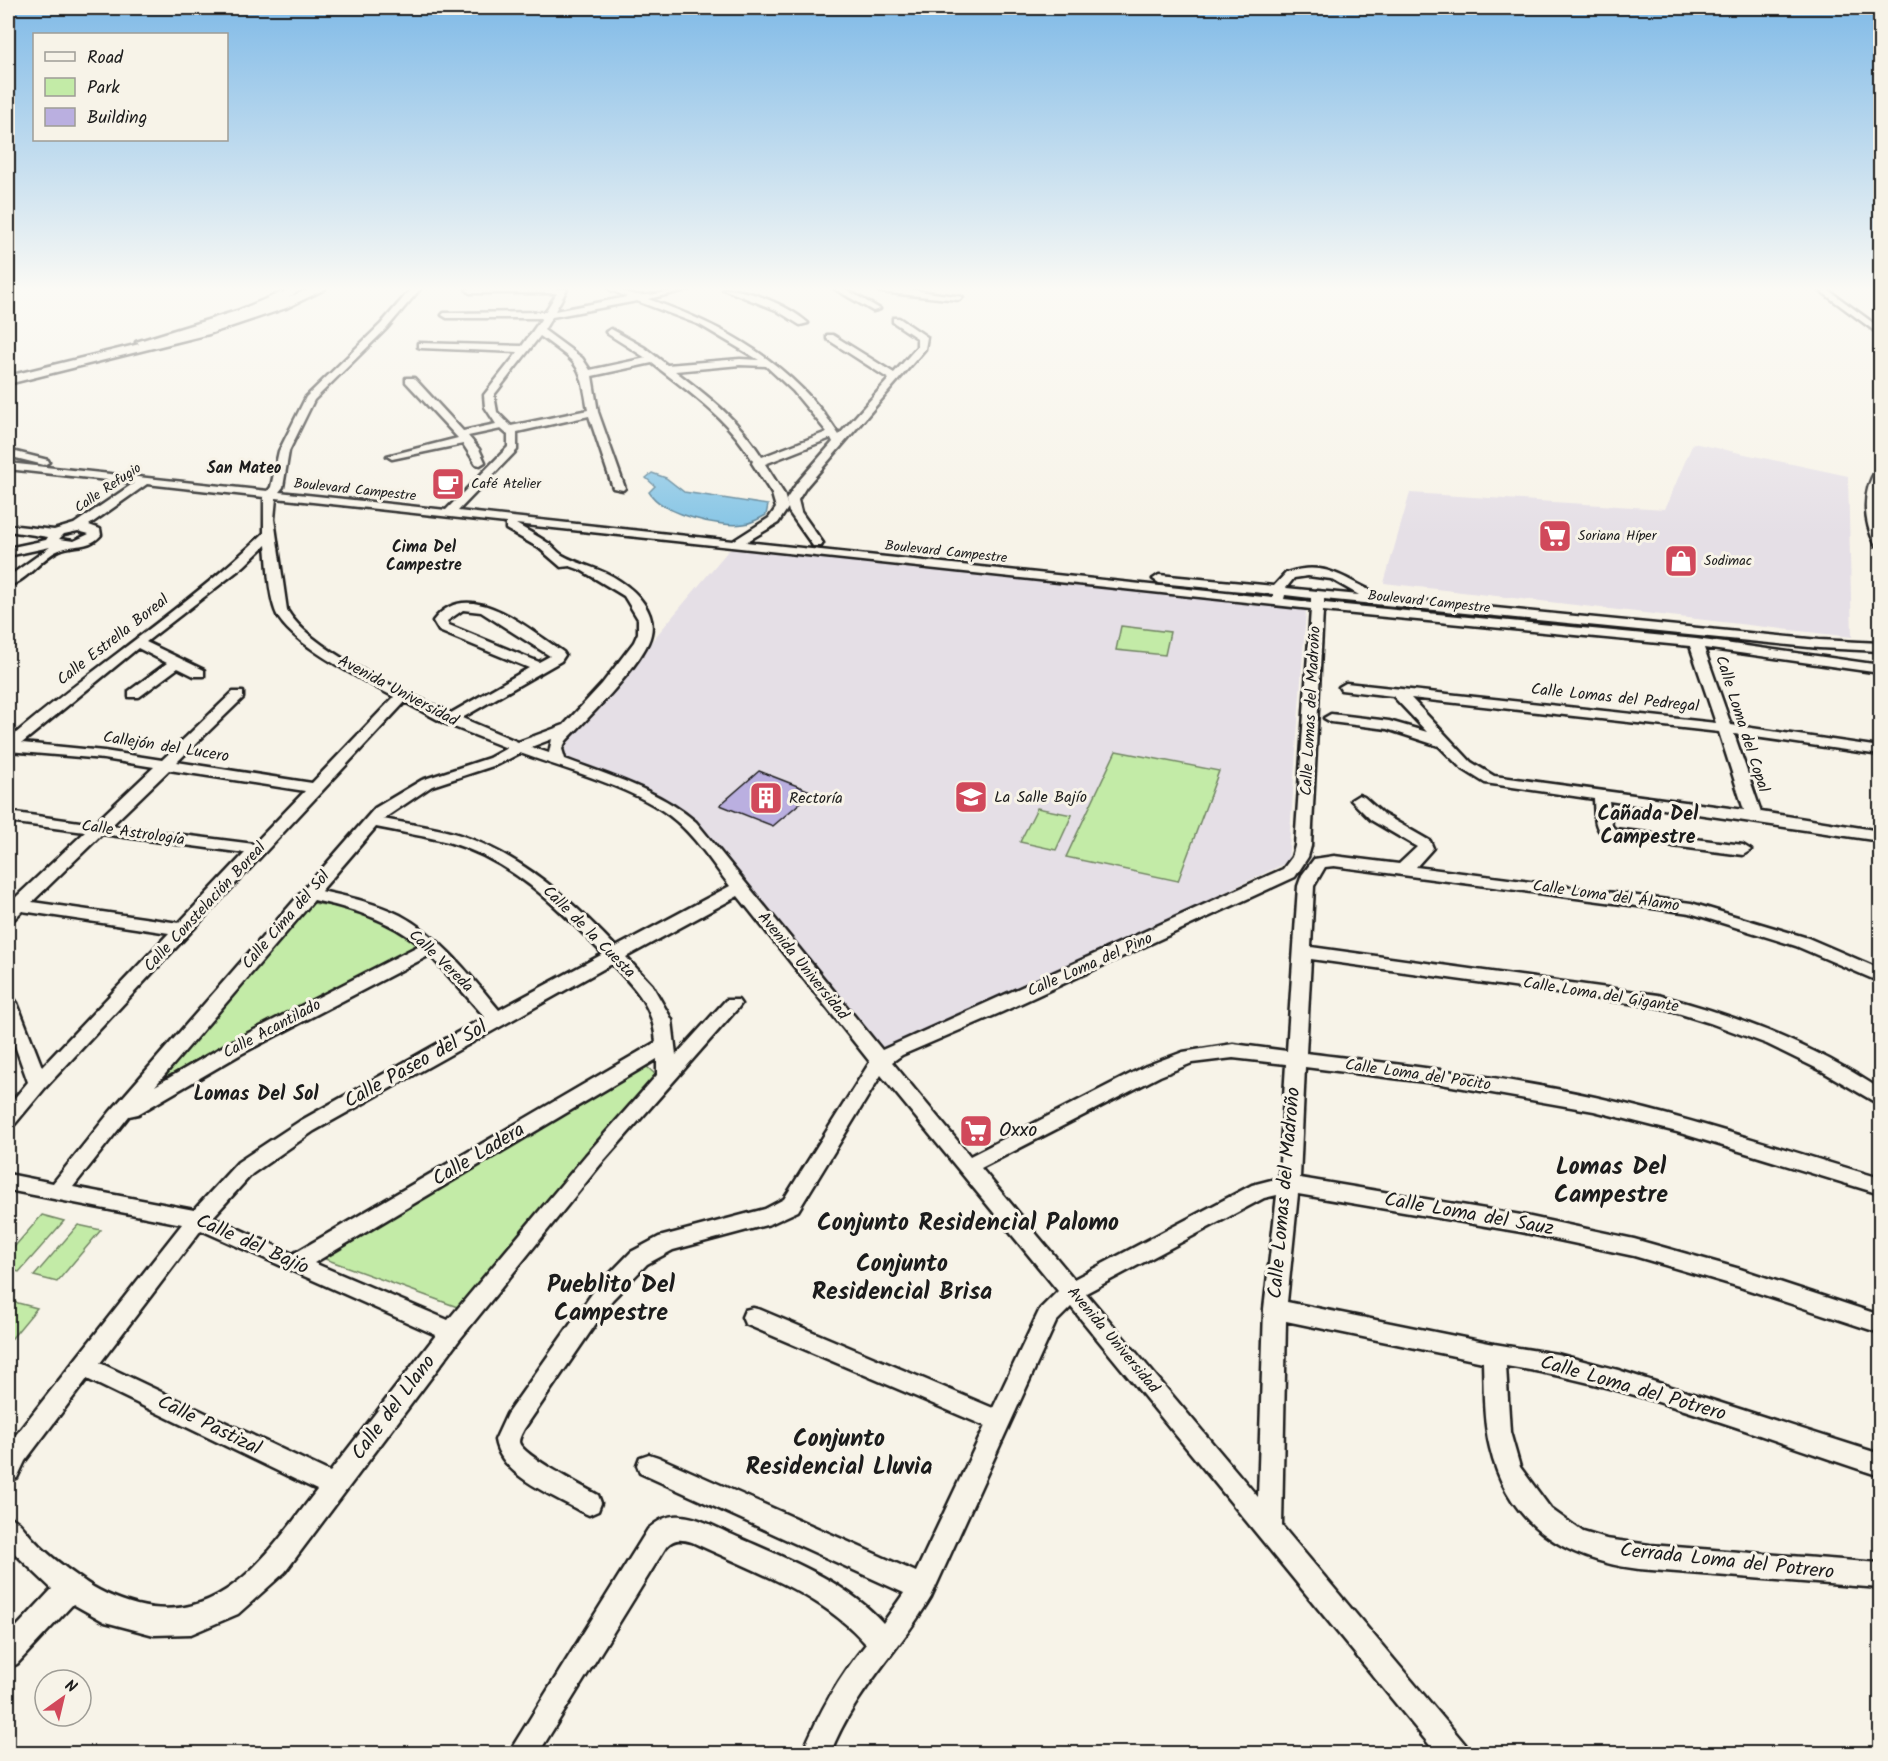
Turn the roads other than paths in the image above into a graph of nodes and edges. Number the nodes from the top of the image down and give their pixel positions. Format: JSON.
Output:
{"nodes":[{"id":1,"x":33,"y":371,"type":"edge"},
{"id":2,"x":36,"y":371,"type":"edge"},
{"id":3,"x":338,"y":371,"type":"edge"},
{"id":4,"x":507,"y":371,"type":"edge"},
{"id":5,"x":585,"y":371,"type":"edge"},
{"id":6,"x":600,"y":371,"type":"edge"},
{"id":7,"x":671,"y":371,"type":"edge"},
{"id":8,"x":686,"y":371,"type":"edge"},
{"id":9,"x":778,"y":371,"type":"edge"},
{"id":10,"x":884,"y":371,"type":"edge"},
{"id":11,"x":900,"y":371,"type":"edge"},
{"id":12,"x":587,"y":374,"type":"junction"},
{"id":13,"x":678,"y":377,"type":"junction"},
{"id":14,"x":8,"y":378,"type":"edge"},
{"id":15,"x":895,"y":378,"type":"junction"},
{"id":16,"x":410,"y":380,"type":"dead end"},
{"id":17,"x":593,"y":412,"type":"junction"},
{"id":18,"x":859,"y":419,"type":"junction"},
{"id":19,"x":506,"y":427,"type":"junction"},
{"id":20,"x":833,"y":433,"type":"junction"},
{"id":21,"x":462,"y":437,"type":"junction"},
{"id":22,"x":8,"y":453,"type":"edge"},
{"id":23,"x":392,"y":456,"type":"dead end"},
{"id":24,"x":502,"y":461,"type":"junction"},
{"id":25,"x":480,"y":462,"type":"junction"},
{"id":26,"x":758,"y":464,"type":"junction"},
{"id":27,"x":8,"y":466,"type":"edge"},
{"id":28,"x":1881,"y":472,"type":"edge"},
{"id":29,"x":167,"y":476,"type":"joint"},
{"id":30,"x":155,"y":480,"type":"junction"},
{"id":31,"x":143,"y":483,"type":"junction"},
{"id":32,"x":801,"y":485,"type":"junction"},
{"id":33,"x":772,"y":486,"type":"junction"},
{"id":34,"x":619,"y":488,"type":"dead end"},
{"id":35,"x":273,"y":491,"type":"junction"},
{"id":36,"x":450,"y":509,"type":"junction"},
{"id":37,"x":514,"y":512,"type":"junction"},
{"id":38,"x":502,"y":521,"type":"joint"},
{"id":39,"x":78,"y":527,"type":"junction"},
{"id":40,"x":522,"y":527,"type":"junction"},
{"id":41,"x":8,"y":528,"type":"edge"},
{"id":42,"x":94,"y":529,"type":"junction"},
{"id":43,"x":270,"y":534,"type":"junction"},
{"id":44,"x":57,"y":540,"type":"junction"},
{"id":45,"x":739,"y":541,"type":"junction"},
{"id":46,"x":1881,"y":542,"type":"edge"},
{"id":47,"x":815,"y":548,"type":"junction"},
{"id":48,"x":8,"y":552,"type":"edge"},
{"id":49,"x":275,"y":560,"type":"junction"},
{"id":50,"x":240,"y":563,"type":"junction"},
{"id":51,"x":8,"y":582,"type":"edge"},
{"id":52,"x":1279,"y":596,"type":"junction"},
{"id":53,"x":1317,"y":599,"type":"junction"},
{"id":54,"x":1378,"y":599,"type":"junction"},
{"id":55,"x":137,"y":643,"type":"junction"},
{"id":56,"x":1696,"y":643,"type":"junction"},
{"id":57,"x":1881,"y":647,"type":"edge"},
{"id":58,"x":176,"y":663,"type":"junction"},
{"id":59,"x":539,"y":667,"type":"junction"},
{"id":60,"x":1881,"y":669,"type":"edge"},
{"id":61,"x":199,"y":673,"type":"dead end"},
{"id":62,"x":1346,"y":687,"type":"dead end"},
{"id":63,"x":1397,"y":692,"type":"junction"},
{"id":64,"x":134,"y":694,"type":"dead end"},
{"id":65,"x":238,"y":695,"type":"dead end"},
{"id":66,"x":403,"y":696,"type":"junction"},
{"id":67,"x":1331,"y":718,"type":"dead end"},
{"id":68,"x":449,"y":720,"type":"junction"},
{"id":69,"x":571,"y":728,"type":"junction"},
{"id":70,"x":1724,"y":729,"type":"junction"},
{"id":71,"x":1443,"y":742,"type":"junction"},
{"id":72,"x":8,"y":746,"type":"edge"},
{"id":73,"x":518,"y":748,"type":"junction"},
{"id":74,"x":1881,"y":751,"type":"edge"},
{"id":75,"x":558,"y":761,"type":"junction"},
{"id":76,"x":165,"y":766,"type":"junction"},
{"id":77,"x":316,"y":788,"type":"junction"},
{"id":78,"x":1601,"y":796,"type":"junction"},
{"id":79,"x":1359,"y":800,"type":"dead end"},
{"id":80,"x":1754,"y":816,"type":"junction"},
{"id":81,"x":8,"y":817,"type":"edge"},
{"id":82,"x":371,"y":821,"type":"junction"},
{"id":83,"x":99,"y":828,"type":"junction"},
{"id":84,"x":1881,"y":836,"type":"edge"},
{"id":85,"x":258,"y":850,"type":"junction"},
{"id":86,"x":1743,"y":850,"type":"dead end"},
{"id":87,"x":1297,"y":863,"type":"joint"},
{"id":88,"x":1320,"y":863,"type":"joint"},
{"id":89,"x":1403,"y":870,"type":"junction"},
{"id":90,"x":740,"y":888,"type":"junction"},
{"id":91,"x":308,"y":892,"type":"junction"},
{"id":92,"x":11,"y":908,"type":"edge"},
{"id":93,"x":184,"y":930,"type":"junction"},
{"id":94,"x":431,"y":947,"type":"junction"},
{"id":95,"x":1303,"y":952,"type":"junction"},
{"id":96,"x":614,"y":955,"type":"junction"},
{"id":97,"x":1881,"y":976,"type":"edge"},
{"id":98,"x":8,"y":1004,"type":"edge"},
{"id":99,"x":732,"y":1004,"type":"dead end"},
{"id":100,"x":497,"y":1019,"type":"junction"},
{"id":101,"x":664,"y":1046,"type":"junction"},
{"id":102,"x":1296,"y":1057,"type":"junction"},
{"id":103,"x":880,"y":1061,"type":"junction"},
{"id":104,"x":665,"y":1079,"type":"junction"},
{"id":105,"x":38,"y":1083,"type":"junction"},
{"id":106,"x":1881,"y":1098,"type":"edge"},
{"id":107,"x":117,"y":1118,"type":"junction"},
{"id":108,"x":8,"y":1119,"type":"edge"},
{"id":109,"x":968,"y":1166,"type":"junction"},
{"id":110,"x":8,"y":1182,"type":"edge"},
{"id":111,"x":1289,"y":1184,"type":"junction"},
{"id":112,"x":1881,"y":1186,"type":"edge"},
{"id":113,"x":58,"y":1191,"type":"junction"},
{"id":114,"x":198,"y":1219,"type":"junction"},
{"id":115,"x":294,"y":1264,"type":"junction"},
{"id":116,"x":1072,"y":1290,"type":"junction"},
{"id":117,"x":1275,"y":1309,"type":"junction"},
{"id":118,"x":753,"y":1317,"type":"dead end"},
{"id":119,"x":1881,"y":1324,"type":"edge"},
{"id":120,"x":452,"y":1332,"type":"junction"},
{"id":121,"x":1494,"y":1354,"type":"junction"},
{"id":122,"x":83,"y":1366,"type":"junction"},
{"id":123,"x":998,"y":1421,"type":"junction"},
{"id":124,"x":649,"y":1465,"type":"dead end"},
{"id":125,"x":1881,"y":1465,"type":"edge"},
{"id":126,"x":8,"y":1470,"type":"edge"},
{"id":127,"x":334,"y":1486,"type":"junction"},
{"id":128,"x":589,"y":1503,"type":"dead end"},
{"id":129,"x":8,"y":1528,"type":"edge"},
{"id":130,"x":1269,"y":1529,"type":"junction"},
{"id":131,"x":1881,"y":1576,"type":"edge"},
{"id":132,"x":71,"y":1588,"type":"junction"},
{"id":133,"x":922,"y":1588,"type":"junction"},
{"id":134,"x":883,"y":1643,"type":"junction"},
{"id":135,"x":8,"y":1655,"type":"edge"},
{"id":136,"x":522,"y":1754,"type":"edge"},
{"id":137,"x":816,"y":1754,"type":"edge"},
{"id":138,"x":1455,"y":1754,"type":"edge"}],
"edges":[{"from":1,"to":14,"type":"main road"},
{"from":2,"to":14,"type":"main road"},
{"from":3,"to":35,"type":"street","name":"Avenida Universidad"},
{"from":4,"to":19,"type":"street"},
{"from":5,"to":12,"type":"street"},
{"from":6,"to":12,"type":"street"},
{"from":7,"to":13,"type":"street"},
{"from":8,"to":13,"type":"street"},
{"from":9,"to":20,"type":"street"},
{"from":10,"to":15,"type":"street"},
{"from":11,"to":15,"type":"street"},
{"from":12,"to":17,"type":"street"},
{"from":13,"to":26,"type":"street"},
{"from":15,"to":18,"type":"street"},
{"from":16,"to":21,"type":"street"},
{"from":17,"to":19,"type":"street"},
{"from":17,"to":34,"type":"street"},
{"from":18,"to":20,"type":"street"},
{"from":18,"to":20,"type":"street"},
{"from":19,"to":21,"type":"street"},
{"from":19,"to":24,"type":"street"},
{"from":20,"to":26,"type":"street"},
{"from":20,"to":32,"type":"street"},
{"from":21,"to":23,"type":"street"},
{"from":21,"to":25,"type":"street"},
{"from":22,"to":30,"type":"street","name":"Boulevard Campestre"},
{"from":24,"to":25,"type":"street"},
{"from":24,"to":36,"type":"street"},
{"from":25,"to":36,"type":"street"},
{"from":26,"to":33,"type":"street"},
{"from":27,"to":31,"type":"street"},
{"from":28,"to":46,"type":"street"},
{"from":29,"to":30,"type":"street","name":"Calle Refugio"},
{"from":29,"to":35,"type":"street","name":"Boulevard Campestre"},
{"from":30,"to":31,"type":"street","name":"Calle Refugio"},
{"from":30,"to":35,"type":"street","name":"Boulevard Campestre"},
{"from":30,"to":42,"type":"street","name":"Calle Refugio"},
{"from":31,"to":39,"type":"street","name":"Calle Refugio"},
{"from":32,"to":33,"type":"street"},
{"from":32,"to":47,"type":"street"},
{"from":33,"to":45,"type":"street"},
{"from":35,"to":36,"type":"street","name":"Boulevard Campestre"},
{"from":35,"to":43,"type":"street","name":"Avenida Universidad"},
{"from":36,"to":37,"type":"street","name":"Boulevard Campestre"},
{"from":36,"to":38,"type":"street","name":"Boulevard Campestre"},
{"from":37,"to":40,"type":"street","name":"Calle Cima del Sol"},
{"from":37,"to":45,"type":"street","name":"Boulevard Campestre"},
{"from":38,"to":40,"type":"street","name":"Calle Cima del Sol"},
{"from":39,"to":42,"type":"street"},
{"from":39,"to":44,"type":"street"},
{"from":40,"to":45,"type":"street","name":"Boulevard Campestre"},
{"from":40,"to":69,"type":"street","name":"Calle Cima del Sol"},
{"from":41,"to":44,"type":"street"},
{"from":42,"to":44,"type":"street","name":"Calle Refugio"},
{"from":43,"to":49,"type":"street","name":"Avenida Universidad"},
{"from":43,"to":50,"type":"street","name":"Calle Estrella Boreal"},
{"from":44,"to":48,"type":"street"},
{"from":44,"to":51,"type":"street"},
{"from":45,"to":47,"type":"street","name":"Boulevard Campestre"},
{"from":47,"to":52,"type":"street","name":"Boulevard Campestre"},
{"from":49,"to":50,"type":"street"},
{"from":49,"to":66,"type":"street","name":"Avenida Universidad"},
{"from":50,"to":55,"type":"street","name":"Calle Estrella Boreal"},
{"from":52,"to":53,"type":"street","name":"Boulevard Campestre"},
{"from":52,"to":54,"type":"street"},
{"from":53,"to":54,"type":"street","name":"Boulevard Campestre"},
{"from":53,"to":56,"type":"street","name":"Boulevard Campestre"},
{"from":53,"to":87,"type":"street","name":"Calle Lomas del Madroño"},
{"from":54,"to":57,"type":"street","name":"Boulevard Campestre"},
{"from":55,"to":58,"type":"street"},
{"from":55,"to":72,"type":"street","name":"Calle Estrella Boreal"},
{"from":56,"to":60,"type":"street","name":"Boulevard Campestre"},
{"from":56,"to":70,"type":"street","name":"Calle Loma del Copal"},
{"from":58,"to":61,"type":"street"},
{"from":58,"to":64,"type":"street"},
{"from":59,"to":59,"type":"street"},
{"from":59,"to":68,"type":"street"},
{"from":62,"to":63,"type":"street","name":"Calle Lomas del Pedregal"},
{"from":63,"to":70,"type":"street","name":"Calle Lomas del Pedregal"},
{"from":63,"to":71,"type":"street"},
{"from":65,"to":76,"type":"street"},
{"from":66,"to":68,"type":"street","name":"Avenida Universidad"},
{"from":66,"to":77,"type":"street","name":"Calle Constelación Boreal"},
{"from":67,"to":71,"type":"street"},
{"from":68,"to":73,"type":"street","name":"Avenida Universidad"},
{"from":69,"to":73,"type":"street","name":"Calle Cima del Sol"},
{"from":69,"to":75,"type":"street","name":"Calle Cima del Sol"},
{"from":70,"to":74,"type":"street","name":"Calle Lomas del Pedregal"},
{"from":70,"to":80,"type":"street","name":"Calle Loma del Copal"},
{"from":71,"to":78,"type":"street"},
{"from":72,"to":76,"type":"street","name":"Callejón del Lucero"},
{"from":73,"to":75,"type":"street","name":"Avenida Universidad"},
{"from":73,"to":82,"type":"street","name":"Calle Cima del Sol"},
{"from":75,"to":90,"type":"street","name":"Avenida Universidad"},
{"from":76,"to":77,"type":"street","name":"Callejón del Lucero"},
{"from":76,"to":83,"type":"street"},
{"from":77,"to":85,"type":"street","name":"Calle Constelación Boreal"},
{"from":78,"to":80,"type":"street"},
{"from":78,"to":86,"type":"street"},
{"from":79,"to":89,"type":"street"},
{"from":80,"to":84,"type":"street"},
{"from":81,"to":83,"type":"street","name":"Calle Astrología"},
{"from":82,"to":91,"type":"street","name":"Calle Cima del Sol"},
{"from":82,"to":96,"type":"street","name":"Calle de la Cuesta"},
{"from":83,"to":85,"type":"street","name":"Calle Astrología"},
{"from":83,"to":92,"type":"street"},
{"from":85,"to":93,"type":"street","name":"Calle Constelación Boreal"},
{"from":87,"to":103,"type":"street","name":"Calle Loma del Pino"},
{"from":88,"to":89,"type":"street","name":"Calle Loma del Álamo"},
{"from":88,"to":95,"type":"street","name":"Calle Lomas del Madroño"},
{"from":89,"to":97,"type":"street","name":"Calle Loma del Álamo"},
{"from":90,"to":96,"type":"street","name":"Calle Paseo del Sol"},
{"from":90,"to":103,"type":"street","name":"Avenida Universidad"},
{"from":91,"to":94,"type":"street","name":"Calle Vereda"},
{"from":91,"to":107,"type":"street","name":"Calle Cima del Sol"},
{"from":92,"to":93,"type":"street"},
{"from":93,"to":105,"type":"street","name":"Calle Constelación Boreal"},
{"from":94,"to":100,"type":"street","name":"Calle Vereda"},
{"from":94,"to":107,"type":"street","name":"Calle Acantilado"},
{"from":95,"to":102,"type":"street","name":"Calle Lomas del Madroño"},
{"from":95,"to":106,"type":"street","name":"Calle Loma del Gigante"},
{"from":96,"to":100,"type":"street","name":"Calle Paseo del Sol"},
{"from":96,"to":101,"type":"street","name":"Calle de la Cuesta"},
{"from":98,"to":105,"type":"street"},
{"from":99,"to":104,"type":"street","name":"Calle del Llano"},
{"from":100,"to":114,"type":"street","name":"Calle Paseo del Sol"},
{"from":101,"to":104,"type":"street"},
{"from":101,"to":115,"type":"street","name":"Calle Ladera"},
{"from":102,"to":109,"type":"street","name":"Calle Loma del Pocito"},
{"from":102,"to":111,"type":"street","name":"Calle Lomas del Madroño"},
{"from":102,"to":112,"type":"street","name":"Calle Loma del Pocito"},
{"from":103,"to":109,"type":"street","name":"Avenida Universidad"},
{"from":103,"to":128,"type":"street"},
{"from":104,"to":120,"type":"street","name":"Calle del Llano"},
{"from":105,"to":108,"type":"street","name":"Calle Constelación Boreal"},
{"from":107,"to":113,"type":"street","name":"Calle Cima del Sol"},
{"from":109,"to":116,"type":"street","name":"Avenida Universidad"},
{"from":110,"to":113,"type":"street","name":"Calle del Bajío"},
{"from":111,"to":116,"type":"street","name":"Calle Loma del Sauz"},
{"from":111,"to":117,"type":"street","name":"Calle Lomas del Madroño"},
{"from":111,"to":119,"type":"street","name":"Calle Loma del Sauz"},
{"from":113,"to":114,"type":"street","name":"Calle del Bajío"},
{"from":114,"to":115,"type":"street","name":"Calle del Bajío"},
{"from":114,"to":122,"type":"street","name":"Calle Paseo del Sol"},
{"from":115,"to":120,"type":"street","name":"Calle del Bajío"},
{"from":116,"to":123,"type":"street","name":"Calle Loma del Sauz"},
{"from":116,"to":130,"type":"street","name":"Avenida Universidad"},
{"from":117,"to":121,"type":"street","name":"Calle Loma del Potrero"},
{"from":117,"to":130,"type":"street","name":"Calle Lomas del Madroño"},
{"from":118,"to":123,"type":"street"},
{"from":120,"to":127,"type":"street","name":"Calle del Llano"},
{"from":121,"to":125,"type":"street","name":"Calle Loma del Potrero"},
{"from":121,"to":131,"type":"street","name":"Cerrada Loma del Potrero"},
{"from":122,"to":126,"type":"street","name":"Calle Paseo del Sol"},
{"from":122,"to":127,"type":"street","name":"Calle Pastizal"},
{"from":123,"to":133,"type":"street","name":"Calle Loma del Sauz"},
{"from":124,"to":133,"type":"street"},
{"from":127,"to":132,"type":"street","name":"Calle del Llano"},
{"from":129,"to":132,"type":"street"},
{"from":130,"to":138,"type":"street","name":"Avenida Universidad"},
{"from":132,"to":135,"type":"street"},
{"from":133,"to":134,"type":"street","name":"Calle Loma del Sauz"},
{"from":134,"to":136,"type":"street"},
{"from":134,"to":137,"type":"street","name":"Calle Loma del Sauz"}]}
